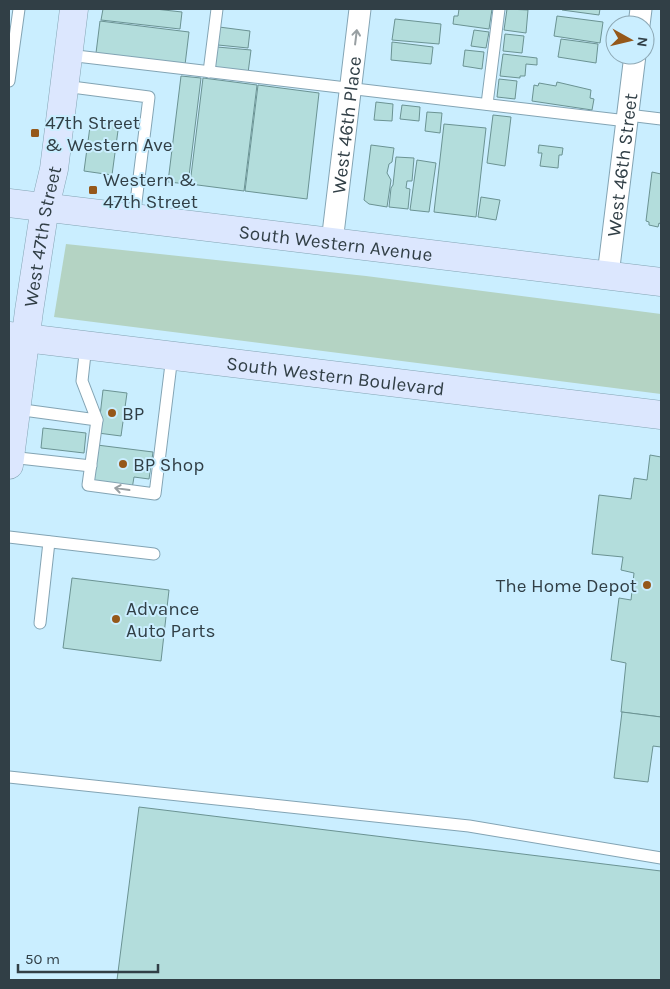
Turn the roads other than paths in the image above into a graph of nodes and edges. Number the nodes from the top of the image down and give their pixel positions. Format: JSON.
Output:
{"nodes":[{"id":1,"x":19,"y":9,"type":"edge"},
{"id":2,"x":74,"y":9,"type":"edge"},
{"id":3,"x":217,"y":9,"type":"edge"},
{"id":4,"x":360,"y":9,"type":"edge"},
{"id":5,"x":499,"y":9,"type":"edge"},
{"id":6,"x":68,"y":55,"type":"junction"},
{"id":7,"x":634,"y":65,"type":"edge"},
{"id":8,"x":209,"y":72,"type":"junction"},
{"id":9,"x":9,"y":82,"type":"edge"},
{"id":10,"x":64,"y":86,"type":"junction"},
{"id":11,"x":350,"y":88,"type":"junction"},
{"id":12,"x":487,"y":104,"type":"junction"},
{"id":13,"x":627,"y":118,"type":"junction"},
{"id":14,"x":661,"y":119,"type":"edge"},
{"id":15,"x":9,"y":203,"type":"edge"},
{"id":16,"x":45,"y":207,"type":"junction"},
{"id":17,"x":134,"y":218,"type":"junction"},
{"id":18,"x":332,"y":242,"type":"junction"},
{"id":19,"x":608,"y":275,"type":"junction"},
{"id":20,"x":661,"y":282,"type":"edge"},
{"id":21,"x":17,"y":336,"type":"edge"},
{"id":22,"x":86,"y":345,"type":"junction"},
{"id":23,"x":172,"y":356,"type":"junction"},
{"id":24,"x":14,"y":401,"type":"edge"},
{"id":25,"x":661,"y":415,"type":"edge"},
{"id":26,"x":97,"y":420,"type":"junction"},
{"id":27,"x":9,"y":459,"type":"edge"},
{"id":28,"x":90,"y":466,"type":"junction"},
{"id":29,"x":9,"y":537,"type":"edge"},
{"id":30,"x":49,"y":542,"type":"junction"},
{"id":31,"x":154,"y":554,"type":"dead end"},
{"id":32,"x":40,"y":623,"type":"dead end"},
{"id":33,"x":9,"y":777,"type":"edge"},
{"id":34,"x":661,"y":858,"type":"edge"}],
"edges":[{"from":1,"to":9,"type":"lane"},
{"from":2,"to":6,"type":"main road","name":"West 47th Street"},
{"from":3,"to":8,"type":"lane"},
{"from":11,"to":4,"type":"street","name":"West 46th Place","one_way":true},
{"from":5,"to":12,"type":"lane"},
{"from":6,"to":8,"type":"lane"},
{"from":6,"to":10,"type":"main road","name":"West 47th Street"},
{"from":7,"to":13,"type":"street","name":"West 46th Street"},
{"from":8,"to":11,"type":"lane"},
{"from":10,"to":16,"type":"main road","name":"West 47th Street"},
{"from":10,"to":17,"type":"lane"},
{"from":11,"to":12,"type":"lane"},
{"from":11,"to":18,"type":"street","name":"West 46th Place"},
{"from":12,"to":13,"type":"lane"},
{"from":13,"to":14,"type":"lane"},
{"from":13,"to":19,"type":"street","name":"West 46th Street"},
{"from":15,"to":16,"type":"main road","name":"South Western Avenue"},
{"from":16,"to":17,"type":"main road","name":"South Western Avenue"},
{"from":16,"to":21,"type":"main road","name":"West 47th Street"},
{"from":17,"to":18,"type":"main road","name":"South Western Avenue"},
{"from":18,"to":19,"type":"main road","name":"South Western Avenue"},
{"from":19,"to":20,"type":"main road","name":"South Western Avenue"},
{"from":21,"to":22,"type":"main road","name":"South Western Boulevard"},
{"from":21,"to":24,"type":"main road","name":"West 47th Street"},
{"from":22,"to":23,"type":"main road","name":"South Western Boulevard"},
{"from":22,"to":26,"type":"lane"},
{"from":23,"to":25,"type":"main road","name":"South Western Boulevard"},
{"from":23,"to":28,"type":"lane","one_way":true},
{"from":24,"to":26,"type":"lane"},
{"from":24,"to":27,"type":"main road","name":"West 47th Street"},
{"from":26,"to":28,"type":"lane"},
{"from":27,"to":28,"type":"lane"},
{"from":29,"to":30,"type":"lane"},
{"from":30,"to":31,"type":"lane"},
{"from":30,"to":32,"type":"lane"},
{"from":33,"to":34,"type":"lane"}]}
